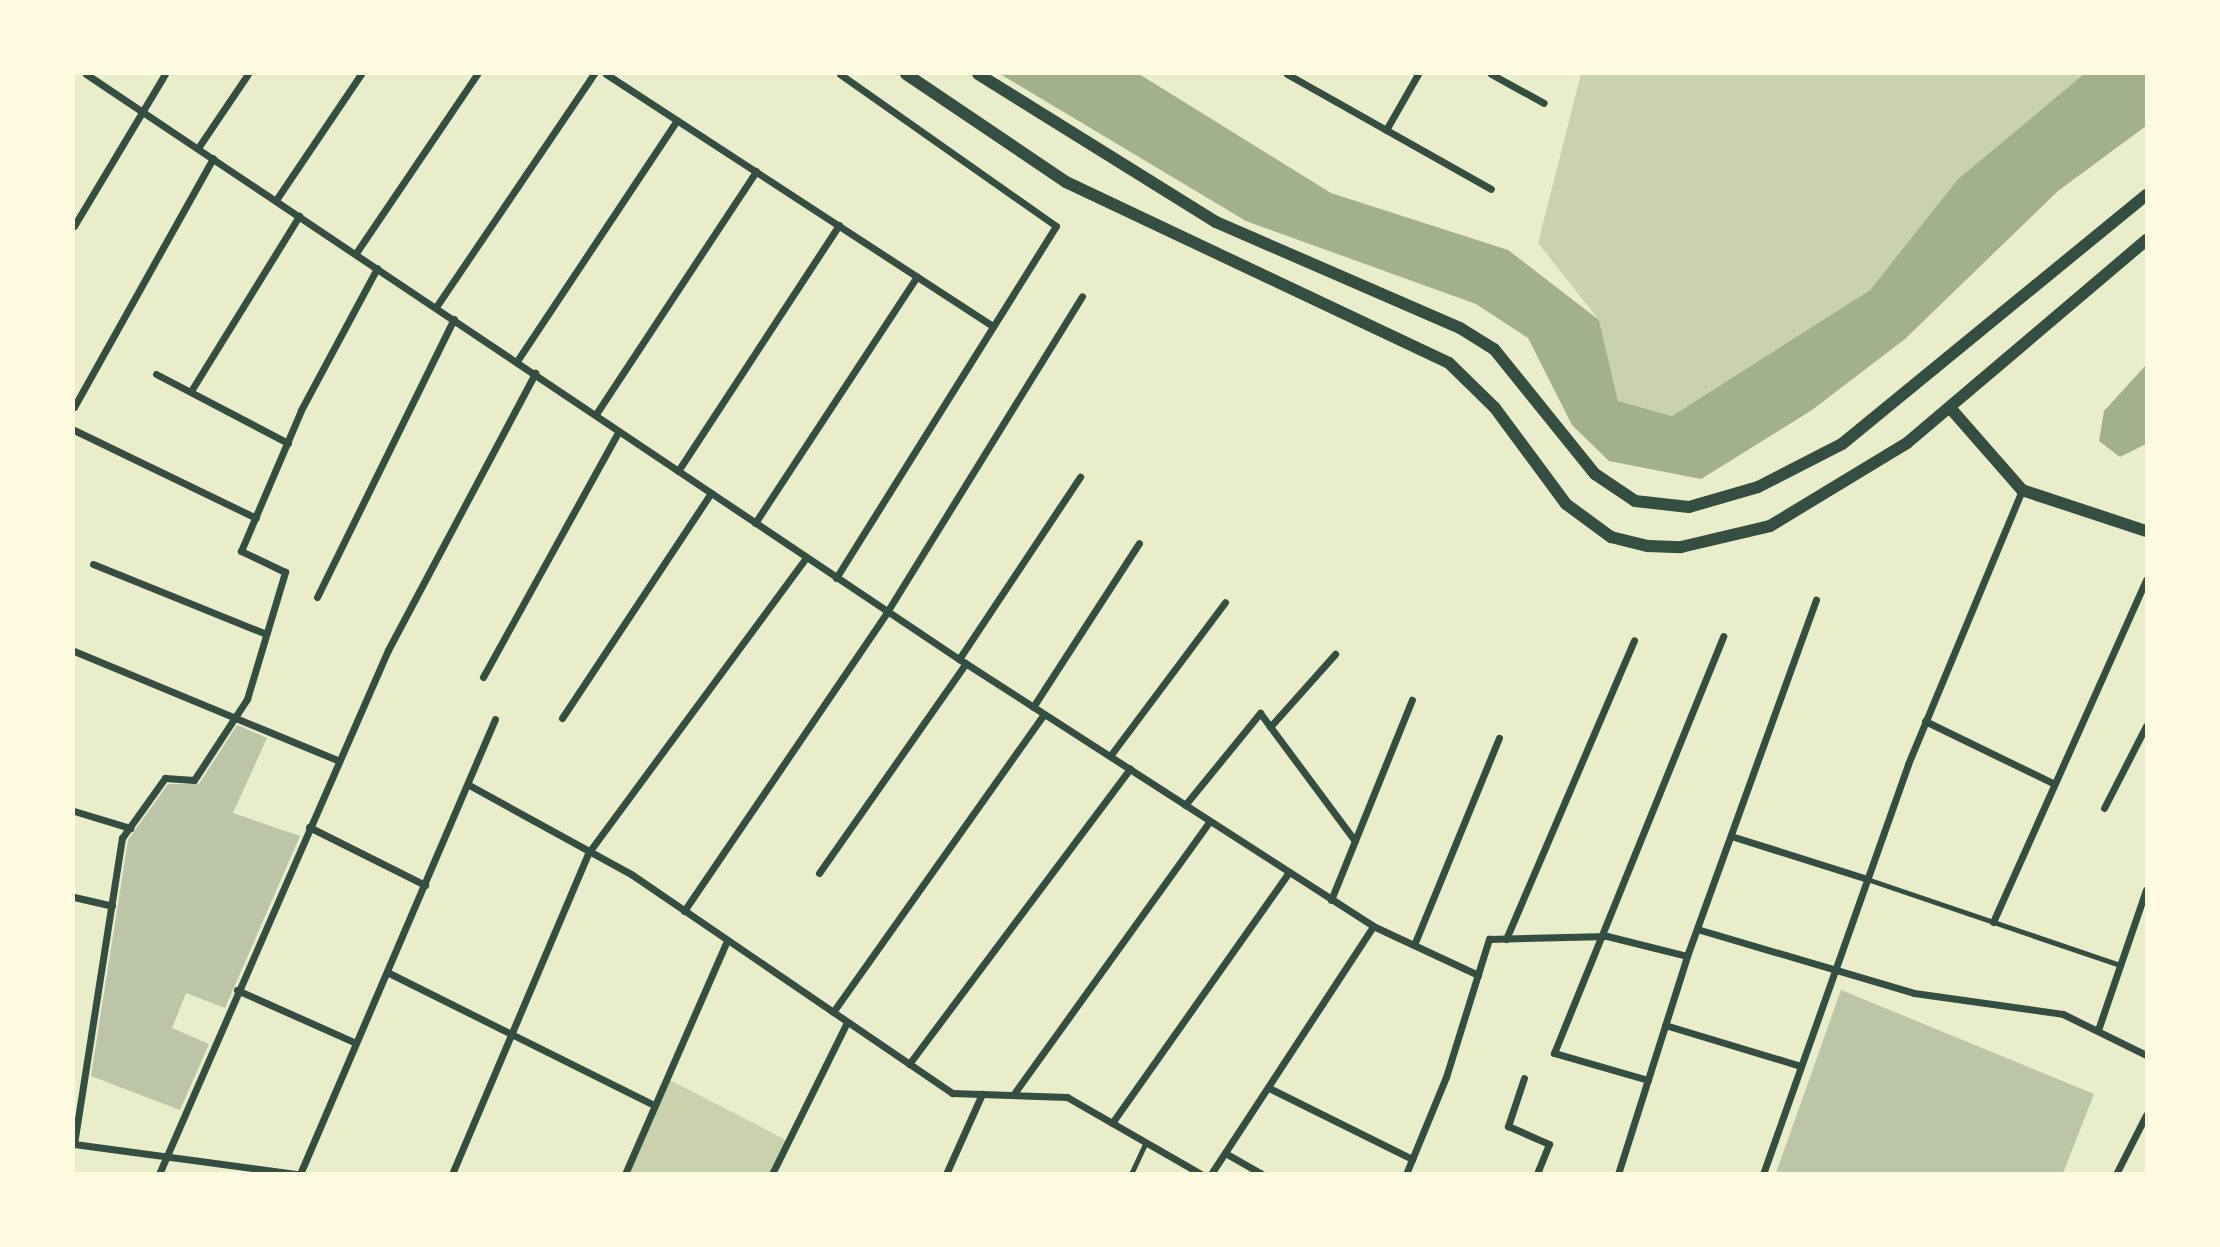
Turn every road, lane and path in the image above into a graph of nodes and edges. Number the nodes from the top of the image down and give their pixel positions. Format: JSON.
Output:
{"nodes":[{"id":1,"x":86,"y":74,"type":"edge"},
{"id":2,"x":165,"y":74,"type":"edge"},
{"id":3,"x":248,"y":74,"type":"edge"},
{"id":4,"x":361,"y":74,"type":"edge"},
{"id":5,"x":477,"y":74,"type":"edge"},
{"id":6,"x":594,"y":74,"type":"edge"},
{"id":7,"x":606,"y":74,"type":"edge"},
{"id":8,"x":840,"y":74,"type":"edge"},
{"id":9,"x":906,"y":74,"type":"edge"},
{"id":10,"x":978,"y":74,"type":"edge"},
{"id":11,"x":1287,"y":74,"type":"edge"},
{"id":12,"x":1418,"y":74,"type":"edge"},
{"id":13,"x":1491,"y":74,"type":"edge"},
{"id":14,"x":1544,"y":103,"type":"dead end"},
{"id":15,"x":141,"y":110,"type":"junction"},
{"id":16,"x":677,"y":120,"type":"junction"},
{"id":17,"x":1386,"y":130,"type":"junction"},
{"id":18,"x":198,"y":148,"type":"junction"},
{"id":19,"x":213,"y":158,"type":"junction"},
{"id":20,"x":756,"y":171,"type":"junction"},
{"id":21,"x":1491,"y":189,"type":"dead end"},
{"id":22,"x":2147,"y":195,"type":"edge"},
{"id":23,"x":276,"y":200,"type":"junction"},
{"id":24,"x":299,"y":216,"type":"junction"},
{"id":25,"x":838,"y":225,"type":"junction"},
{"id":26,"x":74,"y":226,"type":"edge"},
{"id":27,"x":2147,"y":240,"type":"edge"},
{"id":28,"x":356,"y":253,"type":"junction"},
{"id":29,"x":377,"y":268,"type":"junction"},
{"id":30,"x":917,"y":276,"type":"junction"},
{"id":31,"x":1082,"y":296,"type":"dead end"},
{"id":32,"x":436,"y":307,"type":"junction"},
{"id":33,"x":454,"y":319,"type":"junction"},
{"id":34,"x":993,"y":326,"type":"junction"},
{"id":35,"x":517,"y":361,"type":"junction"},
{"id":36,"x":535,"y":373,"type":"junction"},
{"id":37,"x":156,"y":374,"type":"dead end"},
{"id":38,"x":191,"y":391,"type":"junction"},
{"id":39,"x":74,"y":407,"type":"edge"},
{"id":40,"x":1952,"y":411,"type":"junction"},
{"id":41,"x":596,"y":414,"type":"junction"},
{"id":42,"x":74,"y":429,"type":"edge"},
{"id":43,"x":619,"y":431,"type":"junction"},
{"id":44,"x":288,"y":443,"type":"junction"},
{"id":45,"x":678,"y":471,"type":"junction"},
{"id":46,"x":1080,"y":477,"type":"dead end"},
{"id":47,"x":2022,"y":490,"type":"junction"},
{"id":48,"x":711,"y":494,"type":"junction"},
{"id":49,"x":256,"y":517,"type":"junction"},
{"id":50,"x":755,"y":523,"type":"junction"},
{"id":51,"x":2147,"y":531,"type":"edge"},
{"id":52,"x":1139,"y":544,"type":"dead end"},
{"id":53,"x":806,"y":558,"type":"junction"},
{"id":54,"x":93,"y":564,"type":"dead end"},
{"id":55,"x":836,"y":578,"type":"junction"},
{"id":56,"x":2147,"y":580,"type":"edge"},
{"id":57,"x":317,"y":597,"type":"dead end"},
{"id":58,"x":1816,"y":600,"type":"dead end"},
{"id":59,"x":1225,"y":602,"type":"dead end"},
{"id":60,"x":887,"y":612,"type":"junction"},
{"id":61,"x":266,"y":634,"type":"junction"},
{"id":62,"x":1723,"y":636,"type":"dead end"},
{"id":63,"x":1634,"y":640,"type":"dead end"},
{"id":64,"x":74,"y":651,"type":"edge"},
{"id":65,"x":1335,"y":654,"type":"dead end"},
{"id":66,"x":962,"y":661,"type":"junction"},
{"id":67,"x":483,"y":677,"type":"dead end"},
{"id":68,"x":1412,"y":700,"type":"dead end"},
{"id":69,"x":1033,"y":707,"type":"junction"},
{"id":70,"x":1044,"y":714,"type":"junction"},
{"id":71,"x":235,"y":718,"type":"junction"},
{"id":72,"x":562,"y":718,"type":"dead end"},
{"id":73,"x":495,"y":719,"type":"dead end"},
{"id":74,"x":1925,"y":721,"type":"junction"},
{"id":75,"x":2147,"y":726,"type":"edge"},
{"id":76,"x":1270,"y":727,"type":"junction"},
{"id":77,"x":1499,"y":738,"type":"dead end"},
{"id":78,"x":1110,"y":756,"type":"junction"},
{"id":79,"x":339,"y":761,"type":"junction"},
{"id":80,"x":1130,"y":769,"type":"junction"},
{"id":81,"x":2055,"y":784,"type":"junction"},
{"id":82,"x":469,"y":785,"type":"junction"},
{"id":83,"x":1185,"y":805,"type":"junction"},
{"id":84,"x":2104,"y":808,"type":"dead end"},
{"id":85,"x":74,"y":811,"type":"edge"},
{"id":86,"x":1210,"y":821,"type":"junction"},
{"id":87,"x":309,"y":827,"type":"junction"},
{"id":88,"x":130,"y":828,"type":"junction"},
{"id":89,"x":1731,"y":836,"type":"junction"},
{"id":90,"x":1355,"y":841,"type":"junction"},
{"id":91,"x":589,"y":852,"type":"junction"},
{"id":92,"x":1289,"y":872,"type":"junction"},
{"id":93,"x":819,"y":873,"type":"dead end"},
{"id":94,"x":1867,"y":879,"type":"junction"},
{"id":95,"x":425,"y":885,"type":"junction"},
{"id":96,"x":2147,"y":890,"type":"edge"},
{"id":97,"x":74,"y":897,"type":"edge"},
{"id":98,"x":1331,"y":900,"type":"junction"},
{"id":99,"x":112,"y":906,"type":"junction"},
{"id":100,"x":684,"y":911,"type":"junction"},
{"id":101,"x":1993,"y":922,"type":"junction"},
{"id":102,"x":1373,"y":926,"type":"junction"},
{"id":103,"x":1697,"y":929,"type":"junction"},
{"id":104,"x":1599,"y":936,"type":"junction"},
{"id":105,"x":1506,"y":939,"type":"junction"},
{"id":106,"x":727,"y":940,"type":"junction"},
{"id":107,"x":1414,"y":945,"type":"junction"},
{"id":108,"x":1687,"y":956,"type":"junction"},
{"id":109,"x":2119,"y":965,"type":"junction"},
{"id":110,"x":387,"y":972,"type":"junction"},
{"id":111,"x":1834,"y":974,"type":"junction"},
{"id":112,"x":1478,"y":975,"type":"junction"},
{"id":113,"x":237,"y":990,"type":"junction"},
{"id":114,"x":833,"y":1012,"type":"junction"},
{"id":115,"x":847,"y":1021,"type":"junction"},
{"id":116,"x":1665,"y":1025,"type":"junction"},
{"id":117,"x":2099,"y":1027,"type":"junction"},
{"id":118,"x":511,"y":1034,"type":"junction"},
{"id":119,"x":356,"y":1043,"type":"junction"},
{"id":120,"x":2147,"y":1055,"type":"edge"},
{"id":121,"x":909,"y":1064,"type":"junction"},
{"id":122,"x":1801,"y":1066,"type":"junction"},
{"id":123,"x":1524,"y":1078,"type":"dead end"},
{"id":124,"x":1648,"y":1080,"type":"junction"},
{"id":125,"x":1269,"y":1088,"type":"junction"},
{"id":126,"x":982,"y":1094,"type":"junction"},
{"id":127,"x":1013,"y":1095,"type":"junction"},
{"id":128,"x":654,"y":1105,"type":"junction"},
{"id":129,"x":2147,"y":1115,"type":"edge"},
{"id":130,"x":1112,"y":1123,"type":"junction"},
{"id":131,"x":1146,"y":1142,"type":"junction"},
{"id":132,"x":74,"y":1144,"type":"edge"},
{"id":133,"x":1225,"y":1153,"type":"junction"},
{"id":134,"x":164,"y":1156,"type":"junction"},
{"id":135,"x":1412,"y":1158,"type":"junction"},
{"id":136,"x":286,"y":1172,"type":"edge"},
{"id":137,"x":159,"y":1174,"type":"edge"},
{"id":138,"x":298,"y":1174,"type":"edge"},
{"id":139,"x":452,"y":1174,"type":"edge"},
{"id":140,"x":625,"y":1174,"type":"edge"},
{"id":141,"x":772,"y":1174,"type":"edge"},
{"id":142,"x":946,"y":1174,"type":"edge"},
{"id":143,"x":1130,"y":1174,"type":"edge"},
{"id":144,"x":1201,"y":1174,"type":"edge"},
{"id":145,"x":1211,"y":1174,"type":"edge"},
{"id":146,"x":1262,"y":1174,"type":"edge"},
{"id":147,"x":1406,"y":1174,"type":"edge"},
{"id":148,"x":1537,"y":1174,"type":"edge"},
{"id":149,"x":1618,"y":1174,"type":"edge"},
{"id":150,"x":1763,"y":1174,"type":"edge"},
{"id":151,"x":2116,"y":1174,"type":"edge"}],
"edges":[{"from":1,"to":15,"type":"street"},
{"from":2,"to":15,"type":"street"},
{"from":3,"to":18,"type":"street"},
{"from":4,"to":23,"type":"street"},
{"from":5,"to":28,"type":"street"},
{"from":6,"to":32,"type":"street"},
{"from":7,"to":16,"type":"street"},
{"from":8,"to":34,"type":"street"},
{"from":9,"to":40,"type":"street"},
{"from":10,"to":22,"type":"street"},
{"from":11,"to":17,"type":"street"},
{"from":12,"to":17,"type":"street"},
{"from":13,"to":14,"type":"street"},
{"from":15,"to":18,"type":"street"},
{"from":15,"to":26,"type":"street"},
{"from":16,"to":20,"type":"street"},
{"from":16,"to":35,"type":"street"},
{"from":17,"to":21,"type":"street"},
{"from":18,"to":19,"type":"street"},
{"from":19,"to":23,"type":"street"},
{"from":19,"to":39,"type":"street"},
{"from":20,"to":25,"type":"street"},
{"from":20,"to":41,"type":"street"},
{"from":23,"to":24,"type":"street"},
{"from":24,"to":28,"type":"street"},
{"from":24,"to":38,"type":"street"},
{"from":25,"to":30,"type":"street"},
{"from":25,"to":45,"type":"street"},
{"from":27,"to":40,"type":"street"},
{"from":28,"to":29,"type":"street"},
{"from":29,"to":32,"type":"street"},
{"from":29,"to":44,"type":"street"},
{"from":30,"to":34,"type":"street"},
{"from":30,"to":50,"type":"street"},
{"from":31,"to":60,"type":"street"},
{"from":32,"to":33,"type":"street"},
{"from":33,"to":35,"type":"street"},
{"from":33,"to":57,"type":"street"},
{"from":34,"to":55,"type":"street"},
{"from":35,"to":36,"type":"street"},
{"from":36,"to":41,"type":"street"},
{"from":36,"to":79,"type":"street"},
{"from":37,"to":38,"type":"street"},
{"from":38,"to":44,"type":"street"},
{"from":40,"to":47,"type":"street"},
{"from":41,"to":43,"type":"street"},
{"from":42,"to":49,"type":"street"},
{"from":43,"to":45,"type":"street"},
{"from":43,"to":67,"type":"street"},
{"from":44,"to":49,"type":"street"},
{"from":45,"to":48,"type":"street"},
{"from":46,"to":66,"type":"street"},
{"from":47,"to":51,"type":"street"},
{"from":47,"to":74,"type":"street"},
{"from":48,"to":50,"type":"street"},
{"from":48,"to":72,"type":"street"},
{"from":49,"to":61,"type":"street"},
{"from":50,"to":53,"type":"street"},
{"from":52,"to":69,"type":"street"},
{"from":53,"to":55,"type":"street"},
{"from":53,"to":91,"type":"street"},
{"from":54,"to":61,"type":"street"},
{"from":55,"to":60,"type":"street"},
{"from":56,"to":81,"type":"street"},
{"from":58,"to":89,"type":"street"},
{"from":59,"to":78,"type":"street"},
{"from":60,"to":66,"type":"street"},
{"from":60,"to":100,"type":"street"},
{"from":61,"to":71,"type":"street"},
{"from":62,"to":104,"type":"street"},
{"from":63,"to":105,"type":"street"},
{"from":64,"to":71,"type":"street"},
{"from":65,"to":76,"type":"street"},
{"from":66,"to":69,"type":"street"},
{"from":66,"to":93,"type":"street"},
{"from":68,"to":90,"type":"street"},
{"from":69,"to":70,"type":"street"},
{"from":70,"to":78,"type":"street"},
{"from":70,"to":114,"type":"street"},
{"from":71,"to":79,"type":"street"},
{"from":71,"to":88,"type":"street"},
{"from":73,"to":82,"type":"street"},
{"from":74,"to":81,"type":"street"},
{"from":74,"to":94,"type":"street"},
{"from":75,"to":84,"type":"street"},
{"from":76,"to":83,"type":"street"},
{"from":76,"to":90,"type":"street"},
{"from":77,"to":107,"type":"street"},
{"from":78,"to":80,"type":"street"},
{"from":79,"to":87,"type":"street"},
{"from":80,"to":83,"type":"street"},
{"from":80,"to":121,"type":"street"},
{"from":81,"to":101,"type":"street"},
{"from":82,"to":91,"type":"street"},
{"from":82,"to":95,"type":"street"},
{"from":83,"to":86,"type":"street"},
{"from":85,"to":88,"type":"street"},
{"from":86,"to":92,"type":"street"},
{"from":86,"to":127,"type":"street"},
{"from":87,"to":95,"type":"street"},
{"from":87,"to":113,"type":"street"},
{"from":88,"to":99,"type":"street"},
{"from":89,"to":94,"type":"street"},
{"from":89,"to":103,"type":"street"},
{"from":90,"to":98,"type":"street"},
{"from":91,"to":100,"type":"street"},
{"from":91,"to":118,"type":"street"},
{"from":92,"to":98,"type":"street"},
{"from":92,"to":130,"type":"street"},
{"from":94,"to":101,"type":"lane"},
{"from":94,"to":111,"type":"street"},
{"from":95,"to":110,"type":"street"},
{"from":96,"to":109,"type":"street"},
{"from":97,"to":99,"type":"street"},
{"from":98,"to":102,"type":"street"},
{"from":99,"to":132,"type":"street"},
{"from":100,"to":106,"type":"street"},
{"from":101,"to":109,"type":"lane"},
{"from":102,"to":107,"type":"street"},
{"from":102,"to":125,"type":"street"},
{"from":103,"to":108,"type":"street"},
{"from":103,"to":111,"type":"street"},
{"from":104,"to":105,"type":"street"},
{"from":104,"to":108,"type":"street"},
{"from":104,"to":124,"type":"street"},
{"from":105,"to":112,"type":"street"},
{"from":106,"to":114,"type":"street"},
{"from":106,"to":128,"type":"street"},
{"from":107,"to":112,"type":"street"},
{"from":108,"to":116,"type":"street"},
{"from":109,"to":117,"type":"street"},
{"from":110,"to":118,"type":"street"},
{"from":110,"to":119,"type":"street"},
{"from":111,"to":117,"type":"street"},
{"from":111,"to":122,"type":"street"},
{"from":112,"to":135,"type":"street"},
{"from":113,"to":119,"type":"street"},
{"from":113,"to":134,"type":"street"},
{"from":114,"to":115,"type":"street"},
{"from":115,"to":121,"type":"street"},
{"from":115,"to":141,"type":"street"},
{"from":116,"to":122,"type":"street"},
{"from":116,"to":124,"type":"street"},
{"from":117,"to":120,"type":"street"},
{"from":118,"to":128,"type":"street"},
{"from":118,"to":139,"type":"street"},
{"from":119,"to":138,"type":"street"},
{"from":121,"to":126,"type":"street"},
{"from":122,"to":150,"type":"street"},
{"from":123,"to":148,"type":"street"},
{"from":124,"to":149,"type":"street"},
{"from":125,"to":133,"type":"street"},
{"from":125,"to":135,"type":"street"},
{"from":126,"to":127,"type":"street"},
{"from":126,"to":142,"type":"street"},
{"from":127,"to":130,"type":"street"},
{"from":128,"to":140,"type":"street"},
{"from":129,"to":151,"type":"street"},
{"from":130,"to":131,"type":"street"},
{"from":131,"to":143,"type":"lane"},
{"from":131,"to":144,"type":"street"},
{"from":132,"to":134,"type":"street"},
{"from":133,"to":145,"type":"street"},
{"from":133,"to":146,"type":"street"},
{"from":134,"to":136,"type":"street"},
{"from":134,"to":137,"type":"street"},
{"from":135,"to":147,"type":"street"},
{"from":136,"to":138,"type":"street"}]}
